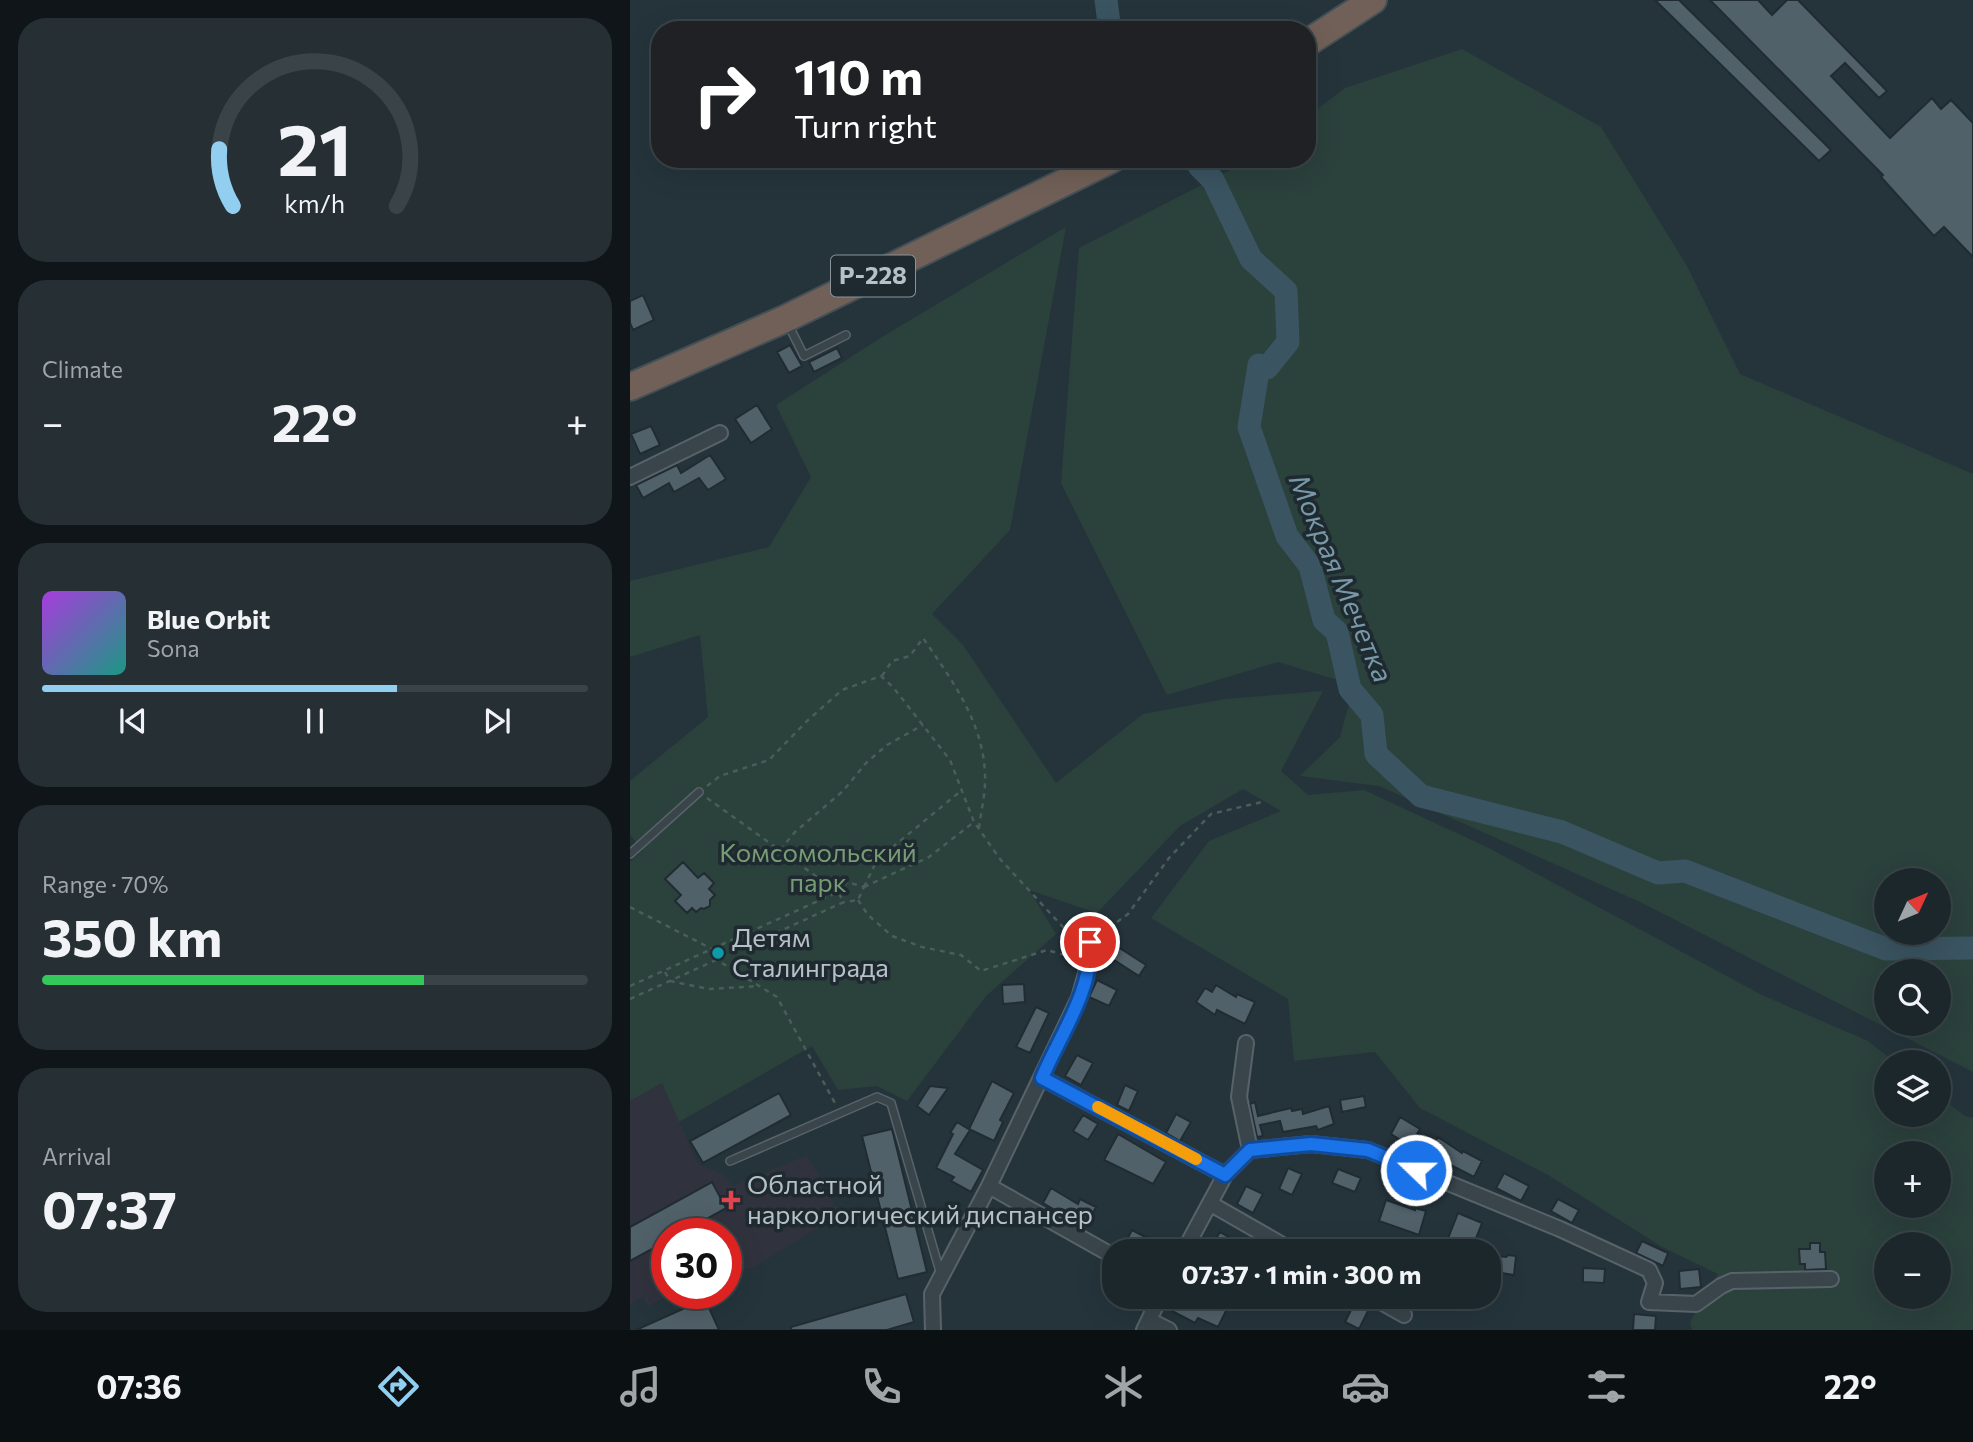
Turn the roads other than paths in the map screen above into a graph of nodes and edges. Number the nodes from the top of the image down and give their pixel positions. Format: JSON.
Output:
{"nodes":[{"id":1,"x":1373,"y":0,"type":"edge"},
{"id":2,"x":1316,"y":37,"type":"edge"},
{"id":3,"x":1094,"y":168,"type":"edge"},
{"id":4,"x":785,"y":319,"type":"junction"},
{"id":5,"x":846,"y":335,"type":"dead end"},
{"id":6,"x":630,"y":387,"type":"edge"},
{"id":7,"x":720,"y":433,"type":"dead end"},
{"id":8,"x":630,"y":477,"type":"edge"},
{"id":9,"x":699,"y":792,"type":"road end"},
{"id":10,"x":631,"y":850,"type":"edge"},
{"id":11,"x":1090,"y":942,"type":"road end"},
{"id":12,"x":1246,"y":1043,"type":"dead end"},
{"id":13,"x":1042,"y":1078,"type":"junction"},
{"id":14,"x":1250,"y":1150,"type":"junction"},
{"id":15,"x":730,"y":1161,"type":"dead end"},
{"id":16,"x":1225,"y":1175,"type":"junction"},
{"id":17,"x":989,"y":1186,"type":"junction"},
{"id":18,"x":1211,"y":1203,"type":"junction"},
{"id":19,"x":1191,"y":1239,"type":"edge"},
{"id":20,"x":1272,"y":1239,"type":"edge"},
{"id":21,"x":1102,"y":1249,"type":"edge"},
{"id":22,"x":941,"y":1276,"type":"junction"},
{"id":23,"x":1831,"y":1279,"type":"dead end"},
{"id":24,"x":1154,"y":1309,"type":"edge"},
{"id":25,"x":1393,"y":1309,"type":"edge"},
{"id":26,"x":1404,"y":1315,"type":"dead end"},
{"id":27,"x":1147,"y":1325,"type":"edge"},
{"id":28,"x":933,"y":1330,"type":"edge"},
{"id":29,"x":1169,"y":1330,"type":"edge"}],
"edges":[{"from":1,"to":2,"type":"highway"},
{"from":3,"to":4,"type":"highway","number":"Р-228"},
{"from":4,"to":5,"type":"lane"},
{"from":4,"to":6,"type":"highway","number":"Р-228"},
{"from":7,"to":8,"type":"street"},
{"from":9,"to":10,"type":"lane"},
{"from":11,"to":13,"type":"street"},
{"from":12,"to":14,"type":"street"},
{"from":13,"to":16,"type":"street"},
{"from":13,"to":17,"type":"street"},
{"from":14,"to":16,"type":"street"},
{"from":14,"to":23,"type":"street"},
{"from":15,"to":22,"type":"lane"},
{"from":16,"to":18,"type":"street"},
{"from":17,"to":21,"type":"street"},
{"from":17,"to":22,"type":"street"},
{"from":18,"to":19,"type":"street"},
{"from":18,"to":20,"type":"street"},
{"from":22,"to":28,"type":"street"},
{"from":24,"to":27,"type":"street"},
{"from":25,"to":26,"type":"street"},
{"from":27,"to":29,"type":"street"}]}
